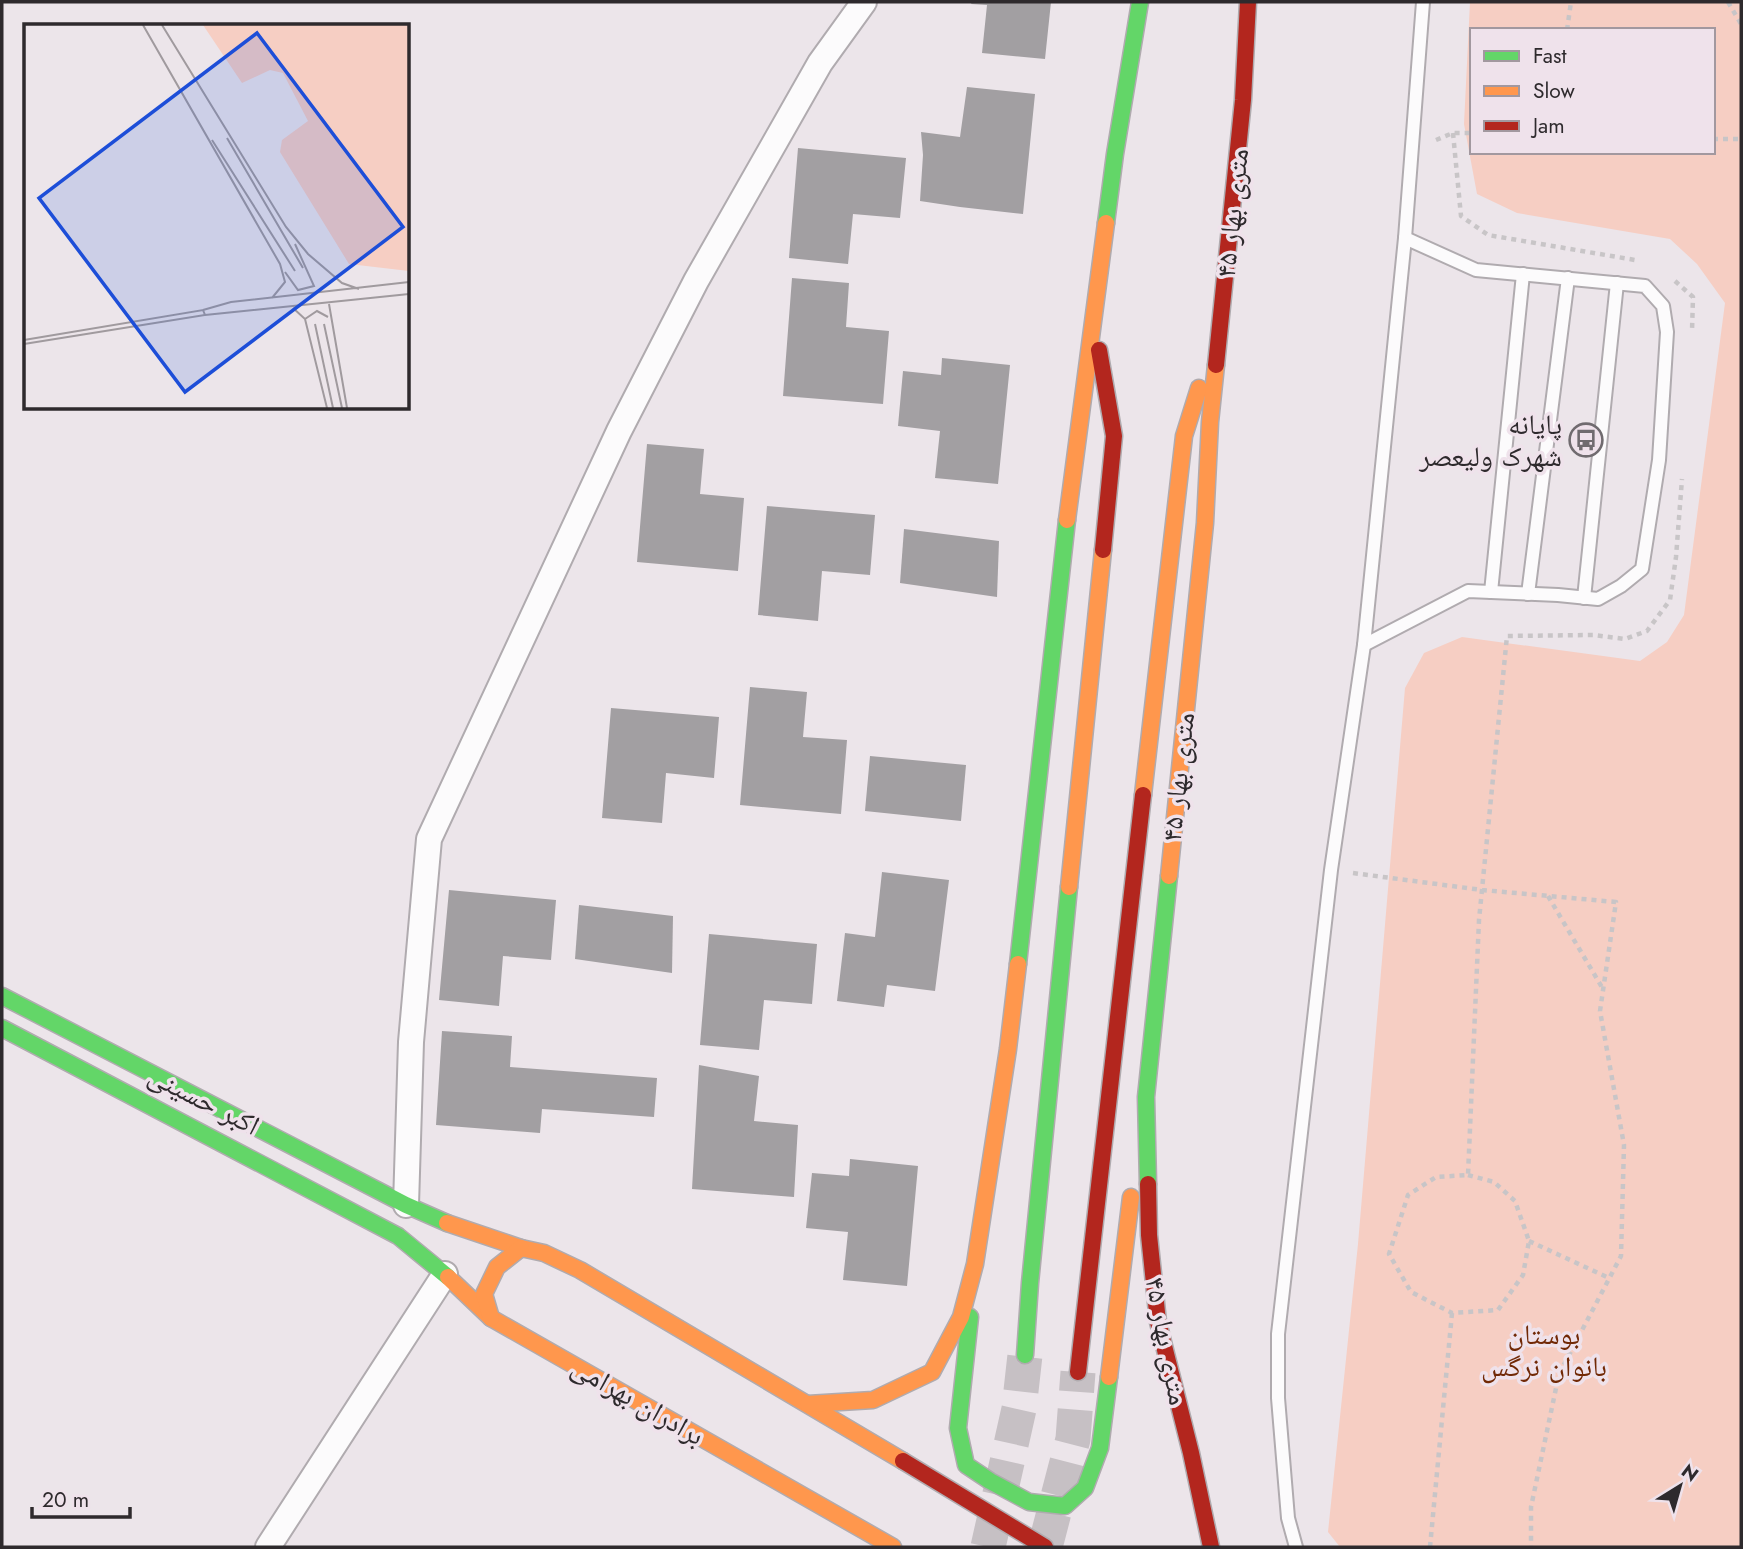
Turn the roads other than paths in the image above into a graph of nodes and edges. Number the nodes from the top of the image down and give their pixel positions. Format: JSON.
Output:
{"nodes":[{"id":1,"x":864,"y":2,"type":"edge"},
{"id":2,"x":1140,"y":2,"type":"edge"},
{"id":3,"x":1248,"y":2,"type":"edge"},
{"id":4,"x":1423,"y":2,"type":"edge"},
{"id":5,"x":1405,"y":237,"type":"junction"},
{"id":6,"x":1524,"y":274,"type":"junction"},
{"id":7,"x":1568,"y":278,"type":"junction"},
{"id":8,"x":1617,"y":284,"type":"junction"},
{"id":9,"x":1093,"y":315,"type":"junction"},
{"id":10,"x":1221,"y":321,"type":"junction"},
{"id":11,"x":1491,"y":592,"type":"junction"},
{"id":12,"x":1528,"y":594,"type":"junction"},
{"id":13,"x":1584,"y":598,"type":"junction"},
{"id":14,"x":1364,"y":645,"type":"junction"},
{"id":15,"x":2,"y":996,"type":"edge"},
{"id":16,"x":2,"y":1028,"type":"edge"},
{"id":17,"x":1146,"y":1097,"type":"junction"},
{"id":18,"x":402,"y":1220,"type":"junction"},
{"id":19,"x":521,"y":1248,"type":"junction"},
{"id":20,"x":975,"y":1264,"type":"junction"},
{"id":21,"x":445,"y":1274,"type":"junction"},
{"id":22,"x":491,"y":1318,"type":"junction"},
{"id":23,"x":1025,"y":1355,"type":"tunnel mouth"},
{"id":24,"x":1078,"y":1372,"type":"tunnel mouth"},
{"id":25,"x":807,"y":1404,"type":"junction"},
{"id":26,"x":876,"y":1541,"type":"edge"},
{"id":27,"x":268,"y":1547,"type":"edge"},
{"id":28,"x":893,"y":1547,"type":"edge"},
{"id":29,"x":1045,"y":1547,"type":"edge"},
{"id":30,"x":1211,"y":1547,"type":"edge"},
{"id":31,"x":1296,"y":1547,"type":"edge"}],
"edges":[{"from":1,"to":18,"type":"street"},
{"from":2,"to":9,"type":"main road"},
{"from":3,"to":10,"type":"main road","name":"۴۵ متری بهار"},
{"from":4,"to":5,"type":"lane"},
{"from":5,"to":6,"type":"lane"},
{"from":5,"to":14,"type":"lane"},
{"from":6,"to":7,"type":"lane"},
{"from":6,"to":11,"type":"lane"},
{"from":7,"to":8,"type":"lane"},
{"from":7,"to":12,"type":"lane"},
{"from":8,"to":13,"type":"lane"},
{"from":8,"to":13,"type":"lane"},
{"from":9,"to":20,"type":"main road"},
{"from":9,"to":23,"type":"main road"},
{"from":10,"to":17,"type":"main road","name":"۴۵ متری بهار"},
{"from":10,"to":24,"type":"main road"},
{"from":11,"to":12,"type":"lane"},
{"from":11,"to":14,"type":"lane"},
{"from":12,"to":13,"type":"lane"},
{"from":14,"to":31,"type":"lane"},
{"from":15,"to":18,"type":"main road","name":"اکبر حسینی"},
{"from":16,"to":18,"type":"main road","name":"اکبر حسینی"},
{"from":17,"to":20,"type":"main road"},
{"from":17,"to":30,"type":"main road","name":"۴۵ متری بهار"},
{"from":18,"to":19,"type":"main road"},
{"from":18,"to":21,"type":"main road","name":"برادران بهرامی"},
{"from":19,"to":22,"type":"main road"},
{"from":19,"to":25,"type":"main road"},
{"from":20,"to":25,"type":"main road"},
{"from":21,"to":22,"type":"main road","name":"برادران بهرامی"},
{"from":21,"to":27,"type":"street"},
{"from":22,"to":26,"type":"main road","name":"برادران بهرامی"},
{"from":25,"to":29,"type":"main road"},
{"from":26,"to":28,"type":"main road","name":"برادران بهرامی"}]}
